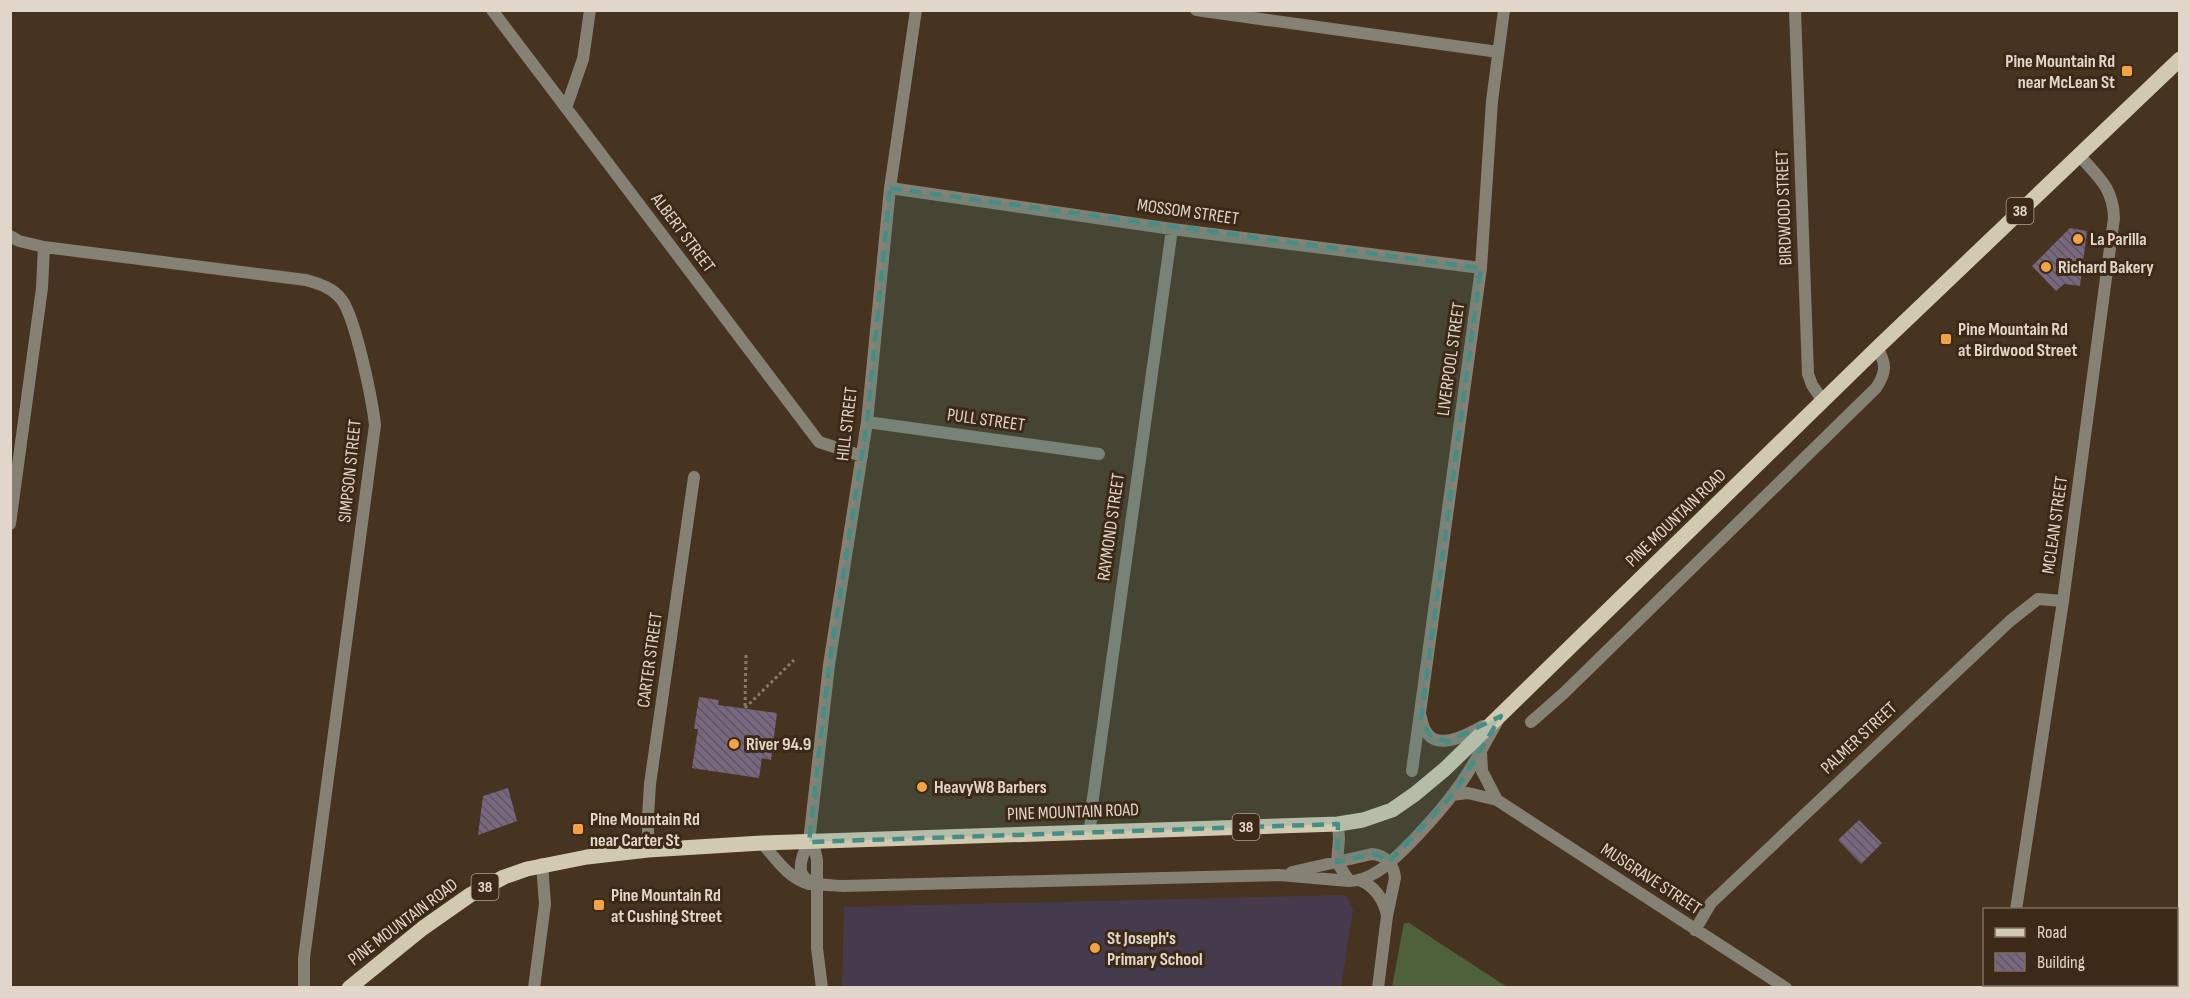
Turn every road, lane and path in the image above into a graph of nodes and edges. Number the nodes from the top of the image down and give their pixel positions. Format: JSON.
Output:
{"nodes":[{"id":1,"x":492,"y":10,"type":"edge"},
{"id":2,"x":590,"y":10,"type":"edge"},
{"id":3,"x":916,"y":10,"type":"edge"},
{"id":4,"x":1196,"y":10,"type":"edge"},
{"id":5,"x":1504,"y":10,"type":"edge"},
{"id":6,"x":1795,"y":10,"type":"edge"},
{"id":7,"x":1498,"y":52,"type":"junction"},
{"id":8,"x":2180,"y":59,"type":"edge"},
{"id":9,"x":566,"y":108,"type":"junction"},
{"id":10,"x":2079,"y":155,"type":"junction"},
{"id":11,"x":890,"y":188,"type":"junction"},
{"id":12,"x":1172,"y":228,"type":"junction"},
{"id":13,"x":10,"y":236,"type":"edge"},
{"id":14,"x":44,"y":247,"type":"junction"},
{"id":15,"x":1481,"y":268,"type":"junction"},
{"id":16,"x":1877,"y":348,"type":"junction"},
{"id":17,"x":1823,"y":401,"type":"junction"},
{"id":18,"x":867,"y":422,"type":"junction"},
{"id":19,"x":1099,"y":454,"type":"dead end"},
{"id":20,"x":862,"y":456,"type":"junction"},
{"id":21,"x":694,"y":477,"type":"dead end"},
{"id":22,"x":10,"y":524,"type":"edge"},
{"id":23,"x":2063,"y":601,"type":"junction"},
{"id":24,"x":746,"y":654,"type":"dead end"},
{"id":25,"x":794,"y":660,"type":"dead end"},
{"id":26,"x":1421,"y":710,"type":"junction"},
{"id":27,"x":1501,"y":716,"type":"junction"},
{"id":28,"x":1531,"y":722,"type":"dead end"},
{"id":29,"x":1482,"y":750,"type":"junction"},
{"id":30,"x":1412,"y":771,"type":"dead end"},
{"id":31,"x":1452,"y":795,"type":"junction"},
{"id":32,"x":1497,"y":800,"type":"junction"},
{"id":33,"x":1338,"y":824,"type":"junction"},
{"id":34,"x":1090,"y":831,"type":"junction"},
{"id":35,"x":809,"y":842,"type":"junction"},
{"id":36,"x":762,"y":843,"type":"junction"},
{"id":37,"x":648,"y":850,"type":"junction"},
{"id":38,"x":1337,"y":862,"type":"junction"},
{"id":39,"x":1389,"y":862,"type":"junction"},
{"id":40,"x":542,"y":864,"type":"junction"},
{"id":41,"x":1279,"y":875,"type":"junction"},
{"id":42,"x":1354,"y":881,"type":"junction"},
{"id":43,"x":815,"y":884,"type":"junction"},
{"id":44,"x":2016,"y":908,"type":"edge"},
{"id":45,"x":1387,"y":916,"type":"junction"},
{"id":46,"x":1695,"y":930,"type":"junction"},
{"id":47,"x":304,"y":987,"type":"edge"},
{"id":48,"x":349,"y":987,"type":"edge"},
{"id":49,"x":534,"y":987,"type":"edge"},
{"id":50,"x":822,"y":987,"type":"edge"},
{"id":51,"x":1378,"y":987,"type":"edge"},
{"id":52,"x":1786,"y":987,"type":"edge"}],
"edges":[{"from":1,"to":9,"type":"street","name":"ALBERT STREET"},
{"from":2,"to":9,"type":"street"},
{"from":3,"to":11,"type":"street","name":"HILL STREET"},
{"from":4,"to":7,"type":"street"},
{"from":5,"to":7,"type":"street","name":"LIVERPOOL STREET"},
{"from":6,"to":17,"type":"street","name":"BIRDWOOD STREET"},
{"from":7,"to":15,"type":"street","name":"LIVERPOOL STREET"},
{"from":8,"to":10,"type":"main road","name":"PINE MOUNTAIN ROAD","number":"38"},
{"from":9,"to":20,"type":"street","name":"ALBERT STREET"},
{"from":10,"to":16,"type":"main road","name":"PINE MOUNTAIN ROAD","number":"38"},
{"from":10,"to":23,"type":"street","name":"MCLEAN STREET"},
{"from":11,"to":12,"type":"street","name":"MOSSOM STREET"},
{"from":11,"to":18,"type":"street","name":"HILL STREET"},
{"from":12,"to":15,"type":"street","name":"MOSSOM STREET"},
{"from":12,"to":34,"type":"street","name":"RAYMOND STREET"},
{"from":13,"to":14,"type":"street","name":"SIMPSON STREET"},
{"from":14,"to":22,"type":"street"},
{"from":14,"to":47,"type":"street","name":"SIMPSON STREET"},
{"from":15,"to":26,"type":"street","name":"LIVERPOOL STREET"},
{"from":16,"to":17,"type":"main road","name":"PINE MOUNTAIN ROAD","number":"38"},
{"from":16,"to":28,"type":"street"},
{"from":17,"to":27,"type":"main road","name":"PINE MOUNTAIN ROAD","number":"38"},
{"from":18,"to":19,"type":"street","name":"PULL STREET"},
{"from":18,"to":20,"type":"street","name":"HILL STREET"},
{"from":20,"to":35,"type":"street","name":"HILL STREET"},
{"from":21,"to":37,"type":"street","name":"CARTER STREET"},
{"from":23,"to":44,"type":"street","name":"MCLEAN STREET"},
{"from":23,"to":46,"type":"street","name":"PALMER STREET"},
{"from":24,"to":25,"type":"path"},
{"from":26,"to":27,"type":"street"},
{"from":26,"to":30,"type":"street","name":"LIVERPOOL STREET"},
{"from":27,"to":29,"type":"street","name":"PINE MOUNTAIN ROAD"},
{"from":27,"to":33,"type":"main road","name":"PINE MOUNTAIN ROAD","number":"38"},
{"from":29,"to":31,"type":"street","name":"PINE MOUNTAIN ROAD"},
{"from":29,"to":32,"type":"street","name":"MUSGRAVE STREET"},
{"from":31,"to":32,"type":"street","name":"MUSGRAVE STREET"},
{"from":31,"to":39,"type":"street","name":"PINE MOUNTAIN ROAD"},
{"from":32,"to":46,"type":"street","name":"MUSGRAVE STREET"},
{"from":33,"to":34,"type":"main road","name":"PINE MOUNTAIN ROAD","number":"38"},
{"from":33,"to":38,"type":"street"},
{"from":34,"to":35,"type":"main road","name":"PINE MOUNTAIN ROAD","number":"38"},
{"from":35,"to":36,"type":"main road","name":"PINE MOUNTAIN ROAD","number":"38"},
{"from":35,"to":43,"type":"street"},
{"from":36,"to":37,"type":"main road","name":"PINE MOUNTAIN ROAD","number":"38"},
{"from":36,"to":43,"type":"street"},
{"from":37,"to":40,"type":"main road","name":"PINE MOUNTAIN ROAD","number":"38"},
{"from":38,"to":39,"type":"street"},
{"from":38,"to":41,"type":"street"},
{"from":38,"to":42,"type":"street"},
{"from":39,"to":42,"type":"street","name":"PINE MOUNTAIN ROAD"},
{"from":39,"to":45,"type":"street"},
{"from":40,"to":48,"type":"main road","name":"PINE MOUNTAIN ROAD","number":"38"},
{"from":40,"to":49,"type":"street"},
{"from":41,"to":42,"type":"street"},
{"from":41,"to":43,"type":"street"},
{"from":42,"to":45,"type":"street"},
{"from":43,"to":50,"type":"street"},
{"from":45,"to":51,"type":"street"},
{"from":46,"to":52,"type":"street","name":"MUSGRAVE STREET"}]}
